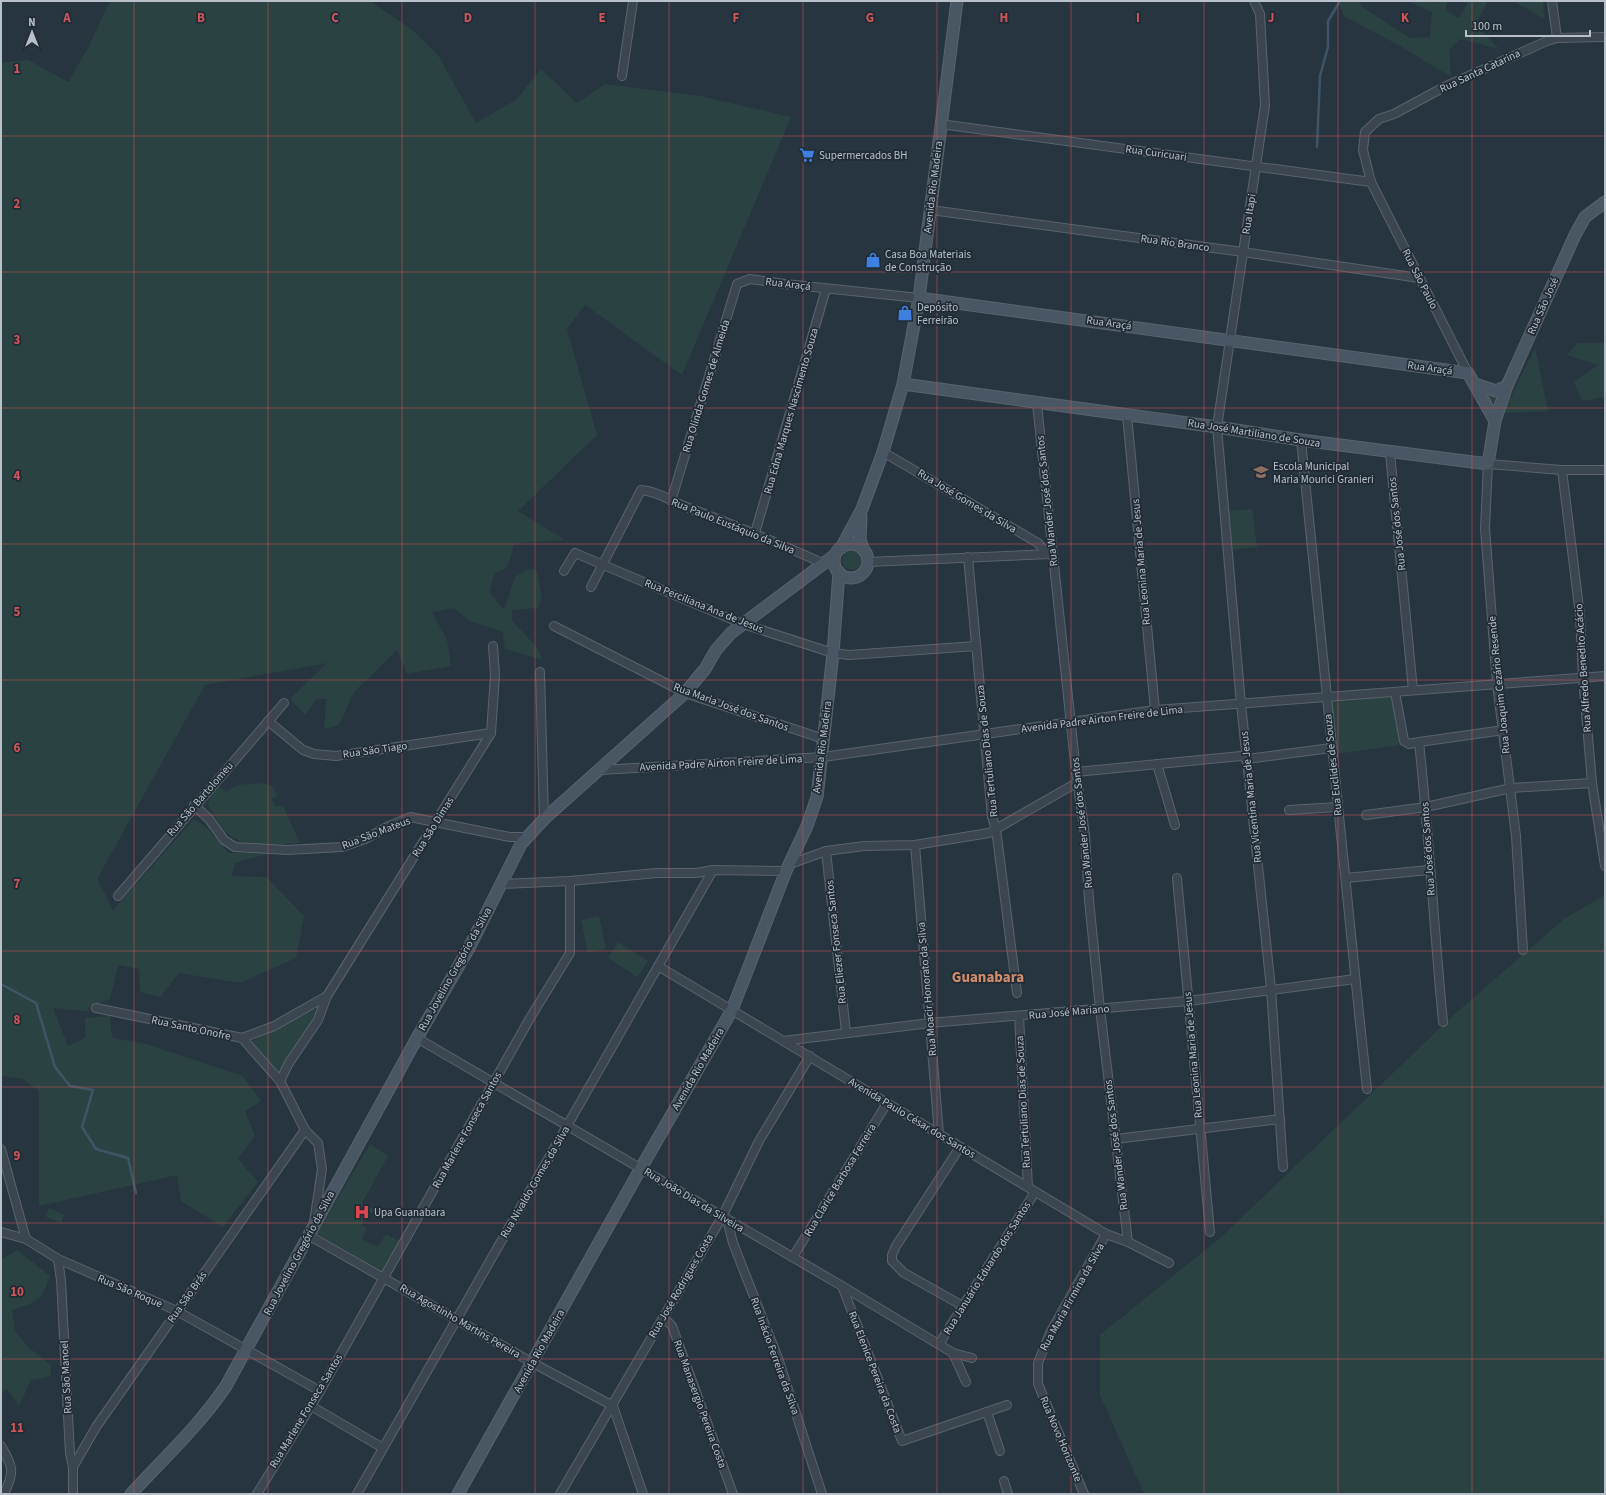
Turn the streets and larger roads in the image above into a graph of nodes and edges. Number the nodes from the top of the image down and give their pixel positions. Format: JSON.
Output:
{"nodes":[{"id":1,"x":633,"y":1,"type":"edge"},
{"id":2,"x":957,"y":1,"type":"edge"},
{"id":3,"x":1254,"y":1,"type":"edge"},
{"id":4,"x":1552,"y":1,"type":"edge"},
{"id":5,"x":1605,"y":37,"type":"edge"},
{"id":6,"x":1557,"y":38,"type":"junction"},
{"id":7,"x":622,"y":76,"type":"dead end"},
{"id":8,"x":940,"y":124,"type":"junction"},
{"id":9,"x":1365,"y":132,"type":"joint"},
{"id":10,"x":1256,"y":166,"type":"junction"},
{"id":11,"x":1372,"y":182,"type":"junction"},
{"id":12,"x":1605,"y":202,"type":"edge"},
{"id":13,"x":931,"y":210,"type":"junction"},
{"id":14,"x":1243,"y":252,"type":"junction"},
{"id":15,"x":1418,"y":278,"type":"junction"},
{"id":16,"x":750,"y":279,"type":"joint"},
{"id":17,"x":826,"y":289,"type":"junction"},
{"id":18,"x":919,"y":298,"type":"junction"},
{"id":19,"x":1230,"y":340,"type":"junction"},
{"id":20,"x":1468,"y":373,"type":"junction"},
{"id":21,"x":904,"y":384,"type":"junction"},
{"id":22,"x":1474,"y":384,"type":"junction"},
{"id":23,"x":1507,"y":386,"type":"junction"},
{"id":24,"x":1037,"y":404,"type":"junction"},
{"id":25,"x":1128,"y":415,"type":"junction"},
{"id":26,"x":1496,"y":421,"type":"junction"},
{"id":27,"x":1217,"y":427,"type":"junction"},
{"id":28,"x":1301,"y":440,"type":"junction"},
{"id":29,"x":883,"y":452,"type":"junction"},
{"id":30,"x":1390,"y":452,"type":"junction"},
{"id":31,"x":1488,"y":464,"type":"junction"},
{"id":32,"x":1562,"y":470,"type":"junction"},
{"id":33,"x":1605,"y":470,"type":"edge"},
{"id":34,"x":671,"y":501,"type":"junction"},
{"id":35,"x":862,"y":509,"type":"junction"},
{"id":36,"x":755,"y":533,"type":"junction"},
{"id":37,"x":863,"y":548,"type":"junction"},
{"id":38,"x":838,"y":551,"type":"junction"},
{"id":39,"x":1050,"y":554,"type":"junction"},
{"id":40,"x":968,"y":557,"type":"junction"},
{"id":41,"x":868,"y":562,"type":"junction"},
{"id":42,"x":825,"y":564,"type":"junction"},
{"id":43,"x":602,"y":565,"type":"junction"},
{"id":44,"x":838,"y":570,"type":"junction"},
{"id":45,"x":564,"y":571,"type":"dead end"},
{"id":46,"x":856,"y":577,"type":"junction"},
{"id":47,"x":591,"y":587,"type":"dead end"},
{"id":48,"x":837,"y":608,"type":"junction"},
{"id":49,"x":743,"y":624,"type":"junction"},
{"id":50,"x":554,"y":626,"type":"dead end"},
{"id":51,"x":493,"y":646,"type":"dead end"},
{"id":52,"x":976,"y":646,"type":"junction"},
{"id":53,"x":833,"y":653,"type":"junction"},
{"id":54,"x":540,"y":672,"type":"dead end"},
{"id":55,"x":1605,"y":676,"type":"edge"},
{"id":56,"x":1583,"y":678,"type":"junction"},
{"id":57,"x":1497,"y":684,"type":"junction"},
{"id":58,"x":1413,"y":690,"type":"junction"},
{"id":59,"x":1395,"y":692,"type":"junction"},
{"id":60,"x":685,"y":693,"type":"junction"},
{"id":61,"x":1325,"y":697,"type":"junction"},
{"id":62,"x":284,"y":702,"type":"dead end"},
{"id":63,"x":1241,"y":704,"type":"junction"},
{"id":64,"x":1155,"y":710,"type":"junction"},
{"id":65,"x":268,"y":721,"type":"junction"},
{"id":66,"x":1071,"y":721,"type":"junction"},
{"id":67,"x":1504,"y":730,"type":"junction"},
{"id":68,"x":492,"y":733,"type":"junction"},
{"id":69,"x":984,"y":735,"type":"junction"},
{"id":70,"x":824,"y":739,"type":"junction"},
{"id":71,"x":1419,"y":742,"type":"junction"},
{"id":72,"x":1331,"y":748,"type":"junction"},
{"id":73,"x":823,"y":757,"type":"junction"},
{"id":74,"x":1247,"y":759,"type":"junction"},
{"id":75,"x":1157,"y":764,"type":"junction"},
{"id":76,"x":600,"y":770,"type":"junction"},
{"id":77,"x":1076,"y":772,"type":"junction"},
{"id":78,"x":1078,"y":782,"type":"junction"},
{"id":79,"x":1592,"y":783,"type":"junction"},
{"id":80,"x":1511,"y":788,"type":"junction"},
{"id":81,"x":194,"y":805,"type":"junction"},
{"id":82,"x":1337,"y":807,"type":"junction"},
{"id":83,"x":1426,"y":807,"type":"junction"},
{"id":84,"x":1289,"y":810,"type":"dead end"},
{"id":85,"x":1366,"y":815,"type":"dead end"},
{"id":86,"x":544,"y":819,"type":"junction"},
{"id":87,"x":436,"y":822,"type":"junction"},
{"id":88,"x":1175,"y":825,"type":"dead end"},
{"id":89,"x":996,"y":829,"type":"junction"},
{"id":90,"x":527,"y":837,"type":"junction"},
{"id":91,"x":915,"y":845,"type":"junction"},
{"id":92,"x":826,"y":852,"type":"junction"},
{"id":93,"x":1605,"y":866,"type":"edge"},
{"id":94,"x":788,"y":868,"type":"junction"},
{"id":95,"x":713,"y":870,"type":"junction"},
{"id":96,"x":1429,"y":870,"type":"junction"},
{"id":97,"x":1177,"y":878,"type":"dead end"},
{"id":98,"x":1346,"y":878,"type":"junction"},
{"id":99,"x":570,"y":881,"type":"junction"},
{"id":100,"x":501,"y":884,"type":"junction"},
{"id":101,"x":118,"y":896,"type":"dead end"},
{"id":102,"x":1523,"y":950,"type":"dead end"},
{"id":103,"x":658,"y":966,"type":"junction"},
{"id":104,"x":1355,"y":979,"type":"junction"},
{"id":105,"x":1271,"y":989,"type":"junction"},
{"id":106,"x":1017,"y":993,"type":"dead end"},
{"id":107,"x":327,"y":996,"type":"junction"},
{"id":108,"x":1188,"y":1001,"type":"junction"},
{"id":109,"x":96,"y":1008,"type":"dead end"},
{"id":110,"x":1100,"y":1009,"type":"junction"},
{"id":111,"x":732,"y":1010,"type":"junction"},
{"id":112,"x":1019,"y":1016,"type":"junction"},
{"id":113,"x":1443,"y":1022,"type":"dead end"},
{"id":114,"x":930,"y":1023,"type":"junction"},
{"id":115,"x":846,"y":1032,"type":"junction"},
{"id":116,"x":242,"y":1038,"type":"junction"},
{"id":117,"x":417,"y":1038,"type":"junction"},
{"id":118,"x":783,"y":1041,"type":"junction"},
{"id":119,"x":810,"y":1056,"type":"junction"},
{"id":120,"x":280,"y":1081,"type":"junction"},
{"id":121,"x":494,"y":1082,"type":"junction"},
{"id":122,"x":1367,"y":1088,"type":"dead end"},
{"id":123,"x":886,"y":1103,"type":"junction"},
{"id":124,"x":1280,"y":1119,"type":"junction"},
{"id":125,"x":567,"y":1126,"type":"junction"},
{"id":126,"x":1200,"y":1128,"type":"junction"},
{"id":127,"x":305,"y":1130,"type":"junction"},
{"id":128,"x":939,"y":1134,"type":"junction"},
{"id":129,"x":1116,"y":1139,"type":"junction"},
{"id":130,"x":960,"y":1147,"type":"junction"},
{"id":131,"x":1,"y":1149,"type":"edge"},
{"id":132,"x":1283,"y":1167,"type":"dead end"},
{"id":133,"x":641,"y":1168,"type":"junction"},
{"id":134,"x":1028,"y":1187,"type":"junction"},
{"id":135,"x":1035,"y":1192,"type":"junction"},
{"id":136,"x":724,"y":1218,"type":"junction"},
{"id":137,"x":314,"y":1225,"type":"junction"},
{"id":138,"x":1,"y":1232,"type":"edge"},
{"id":139,"x":1210,"y":1232,"type":"dead end"},
{"id":140,"x":1106,"y":1234,"type":"junction"},
{"id":141,"x":308,"y":1235,"type":"junction"},
{"id":142,"x":26,"y":1239,"type":"junction"},
{"id":143,"x":1128,"y":1242,"type":"junction"},
{"id":144,"x":792,"y":1257,"type":"junction"},
{"id":145,"x":58,"y":1260,"type":"junction"},
{"id":146,"x":1169,"y":1263,"type":"dead end"},
{"id":147,"x":385,"y":1278,"type":"junction"},
{"id":148,"x":842,"y":1286,"type":"junction"},
{"id":149,"x":963,"y":1306,"type":"junction"},
{"id":150,"x":177,"y":1311,"type":"junction"},
{"id":151,"x":663,"y":1317,"type":"junction"},
{"id":152,"x":457,"y":1320,"type":"junction"},
{"id":153,"x":939,"y":1344,"type":"junction"},
{"id":154,"x":248,"y":1350,"type":"junction"},
{"id":155,"x":953,"y":1353,"type":"junction"},
{"id":156,"x":972,"y":1358,"type":"dead end"},
{"id":157,"x":533,"y":1363,"type":"junction"},
{"id":158,"x":966,"y":1382,"type":"dead end"},
{"id":159,"x":1038,"y":1384,"type":"joint"},
{"id":160,"x":320,"y":1390,"type":"junction"},
{"id":161,"x":1007,"y":1405,"type":"dead end"},
{"id":162,"x":311,"y":1406,"type":"junction"},
{"id":163,"x":612,"y":1406,"type":"junction"},
{"id":164,"x":987,"y":1412,"type":"junction"},
{"id":165,"x":1,"y":1446,"type":"edge"},
{"id":166,"x":383,"y":1448,"type":"junction"},
{"id":167,"x":1000,"y":1451,"type":"dead end"},
{"id":168,"x":73,"y":1467,"type":"junction"},
{"id":169,"x":1004,"y":1481,"type":"dead end"},
{"id":170,"x":4,"y":1494,"type":"edge"},
{"id":171,"x":73,"y":1494,"type":"edge"},
{"id":172,"x":131,"y":1494,"type":"edge"},
{"id":173,"x":257,"y":1494,"type":"edge"},
{"id":174,"x":357,"y":1494,"type":"edge"},
{"id":175,"x":458,"y":1494,"type":"edge"},
{"id":176,"x":560,"y":1494,"type":"edge"},
{"id":177,"x":643,"y":1494,"type":"edge"},
{"id":178,"x":734,"y":1494,"type":"edge"},
{"id":179,"x":822,"y":1494,"type":"edge"},
{"id":180,"x":1008,"y":1494,"type":"edge"},
{"id":181,"x":1084,"y":1494,"type":"edge"}],
"edges":[{"from":1,"to":7,"type":"street"},
{"from":2,"to":8,"type":"street","name":"Avenida Rio Madeira"},
{"from":3,"to":10,"type":"street","name":"Rua Itapi"},
{"from":4,"to":6,"type":"street"},
{"from":5,"to":6,"type":"street","name":"Rua Santa Catarina"},
{"from":6,"to":9,"type":"street","name":"Rua Santa Catarina"},
{"from":8,"to":10,"type":"street","name":"Rua Curicuari"},
{"from":8,"to":13,"type":"street","name":"Avenida Rio Madeira"},
{"from":9,"to":11,"type":"street","name":"Rua São Paulo"},
{"from":10,"to":11,"type":"street","name":"Rua Curicuari"},
{"from":10,"to":14,"type":"street","name":"Rua Itapi"},
{"from":11,"to":15,"type":"street","name":"Rua São Paulo"},
{"from":12,"to":23,"type":"street","name":"Rua São José"},
{"from":13,"to":14,"type":"street","name":"Rua Rio Branco"},
{"from":13,"to":18,"type":"street","name":"Avenida Rio Madeira"},
{"from":14,"to":15,"type":"street","name":"Rua Rio Branco"},
{"from":14,"to":19,"type":"street","name":"Rua Itapi"},
{"from":15,"to":20,"type":"street","name":"Rua São Paulo"},
{"from":16,"to":17,"type":"street","name":"Rua Araçá"},
{"from":16,"to":34,"type":"street","name":"Rua Olinda Gomes de Almeida"},
{"from":17,"to":18,"type":"street","name":"Rua Araçá"},
{"from":17,"to":36,"type":"street","name":"Rua Edna Marques Nascimento Souza"},
{"from":18,"to":19,"type":"street","name":"Rua Araçá"},
{"from":18,"to":21,"type":"street","name":"Avenida Rio Madeira"},
{"from":19,"to":20,"type":"street","name":"Rua Araçá"},
{"from":19,"to":27,"type":"street","name":"Rua Itapi"},
{"from":20,"to":22,"type":"street","name":"Rua São Paulo"},
{"from":21,"to":24,"type":"street","name":"Rua José Martiliano de Souza"},
{"from":21,"to":29,"type":"street","name":"Avenida Rio Madeira"},
{"from":22,"to":23,"type":"street"},
{"from":22,"to":26,"type":"street","name":"Rua São Paulo"},
{"from":23,"to":26,"type":"street","name":"Rua São José"},
{"from":24,"to":25,"type":"street","name":"Rua José Martiliano de Souza"},
{"from":24,"to":39,"type":"street","name":"Rua Wander José dos Santos"},
{"from":25,"to":27,"type":"street","name":"Rua José Martiliano de Souza"},
{"from":25,"to":64,"type":"street","name":"Rua Leonina Maria de Jesus"},
{"from":26,"to":31,"type":"street","name":"Rua Joaquim Cezário Resende"},
{"from":27,"to":28,"type":"street","name":"Rua José Martiliano de Souza"},
{"from":27,"to":63,"type":"street","name":"Rua Vicentina Maria de Jesus"},
{"from":28,"to":30,"type":"street","name":"Rua José Martiliano de Souza"},
{"from":28,"to":61,"type":"street","name":"Rua Euclides de Souza"},
{"from":29,"to":35,"type":"street","name":"Avenida Rio Madeira"},
{"from":29,"to":39,"type":"street","name":"Rua José Gomes da Silva"},
{"from":30,"to":31,"type":"street","name":"Rua José Martiliano de Souza"},
{"from":30,"to":58,"type":"street","name":"Rua José dos Santos"},
{"from":31,"to":32,"type":"street","name":"Rua José Martiliano de Souza"},
{"from":31,"to":57,"type":"street","name":"Rua Joaquim Cezário Resende"},
{"from":32,"to":33,"type":"street","name":"Rua José Martiliano de Souza"},
{"from":32,"to":56,"type":"street","name":"Rua Alfredo Benedito Acácio"},
{"from":34,"to":36,"type":"street","name":"Rua Paulo Eustáquio da Silva"},
{"from":34,"to":43,"type":"street","name":"Rua Paulo Eustáquio da Silva"},
{"from":35,"to":37,"type":"street","name":"Avenida Rio Madeira"},
{"from":35,"to":38,"type":"street","name":"Avenida Rio Madeira"},
{"from":36,"to":42,"type":"street","name":"Rua Paulo Eustáquio da Silva"},
{"from":37,"to":38,"type":"street"},
{"from":37,"to":41,"type":"street"},
{"from":38,"to":42,"type":"street","name":"Rua Jovelino Gregório da Silva"},
{"from":38,"to":44,"type":"street"},
{"from":39,"to":40,"type":"street"},
{"from":39,"to":66,"type":"street","name":"Rua Wander José dos Santos"},
{"from":40,"to":41,"type":"street"},
{"from":40,"to":52,"type":"street","name":"Rua Tertuliano Dias de Souza"},
{"from":41,"to":46,"type":"street"},
{"from":42,"to":44,"type":"street"},
{"from":42,"to":49,"type":"street","name":"Rua Jovelino Gregório da Silva"},
{"from":43,"to":45,"type":"street","name":"Rua Perciliana Ana de Jesus"},
{"from":43,"to":47,"type":"street"},
{"from":43,"to":49,"type":"street","name":"Rua Perciliana Ana de Jesus"},
{"from":44,"to":46,"type":"street"},
{"from":44,"to":48,"type":"street","name":"Avenida Rio Madeira"},
{"from":46,"to":48,"type":"street","name":"Avenida Rio Madeira"},
{"from":48,"to":53,"type":"street","name":"Avenida Rio Madeira"},
{"from":49,"to":53,"type":"street","name":"Rua Perciliana Ana de Jesus"},
{"from":49,"to":60,"type":"street","name":"Rua Jovelino Gregório da Silva"},
{"from":50,"to":60,"type":"street","name":"Rua Maria José dos Santos"},
{"from":51,"to":68,"type":"street","name":"Rua São Dimas"},
{"from":52,"to":53,"type":"street","name":"Rua Perciliana Ana de Jesus"},
{"from":52,"to":69,"type":"street","name":"Rua Tertuliano Dias de Souza"},
{"from":53,"to":70,"type":"street","name":"Avenida Rio Madeira"},
{"from":54,"to":86,"type":"street"},
{"from":55,"to":56,"type":"street","name":"Avenida Padre Airton Freire de Lima"},
{"from":56,"to":57,"type":"street","name":"Avenida Padre Airton Freire de Lima"},
{"from":56,"to":79,"type":"street","name":"Rua Alfredo Benedito Acácio"},
{"from":57,"to":58,"type":"street","name":"Avenida Padre Airton Freire de Lima"},
{"from":57,"to":67,"type":"street","name":"Rua Joaquim Cezário Resende"},
{"from":58,"to":59,"type":"street","name":"Avenida Padre Airton Freire de Lima"},
{"from":59,"to":61,"type":"street","name":"Avenida Padre Airton Freire de Lima"},
{"from":59,"to":71,"type":"street"},
{"from":60,"to":70,"type":"street","name":"Rua Maria José dos Santos"},
{"from":60,"to":76,"type":"street","name":"Rua Jovelino Gregório da Silva"},
{"from":61,"to":63,"type":"street","name":"Avenida Padre Airton Freire de Lima"},
{"from":61,"to":72,"type":"street","name":"Rua Euclides de Souza"},
{"from":62,"to":65,"type":"street","name":"Rua São Bartolomeu"},
{"from":63,"to":64,"type":"street","name":"Avenida Padre Airton Freire de Lima"},
{"from":63,"to":74,"type":"street","name":"Rua Vicentina Maria de Jesus"},
{"from":64,"to":66,"type":"street","name":"Avenida Padre Airton Freire de Lima"},
{"from":65,"to":68,"type":"street","name":"Rua São Tiago"},
{"from":65,"to":81,"type":"street","name":"Rua São Bartolomeu"},
{"from":66,"to":69,"type":"street","name":"Avenida Padre Airton Freire de Lima"},
{"from":66,"to":77,"type":"street","name":"Rua Wander José dos Santos"},
{"from":67,"to":71,"type":"street"},
{"from":67,"to":80,"type":"street","name":"Rua Joaquim Cezário Resende"},
{"from":68,"to":87,"type":"street","name":"Rua São Dimas"},
{"from":69,"to":73,"type":"street","name":"Avenida Padre Airton Freire de Lima"},
{"from":69,"to":89,"type":"street","name":"Rua Tertuliano Dias de Souza"},
{"from":70,"to":73,"type":"street","name":"Avenida Rio Madeira"},
{"from":71,"to":83,"type":"street","name":"Rua José dos Santos"},
{"from":72,"to":74,"type":"street"},
{"from":72,"to":82,"type":"street","name":"Rua Euclides de Souza"},
{"from":73,"to":76,"type":"street","name":"Avenida Padre Airton Freire de Lima"},
{"from":73,"to":94,"type":"street","name":"Avenida Rio Madeira"},
{"from":74,"to":75,"type":"street"},
{"from":74,"to":105,"type":"street","name":"Rua Vicentina Maria de Jesus"},
{"from":75,"to":77,"type":"street"},
{"from":75,"to":88,"type":"street"},
{"from":76,"to":86,"type":"street","name":"Rua Jovelino Gregório da Silva"},
{"from":77,"to":78,"type":"street","name":"Rua Wander José dos Santos"},
{"from":78,"to":89,"type":"street"},
{"from":78,"to":110,"type":"street","name":"Rua Wander José dos Santos"},
{"from":79,"to":80,"type":"street"},
{"from":79,"to":93,"type":"street","name":"Rua Alfredo Benedito Acácio"},
{"from":80,"to":83,"type":"street"},
{"from":80,"to":102,"type":"street","name":"Rua Joaquim Cezário Resende"},
{"from":81,"to":87,"type":"street","name":"Rua São Mateus"},
{"from":81,"to":101,"type":"street","name":"Rua São Bartolomeu"},
{"from":82,"to":84,"type":"street"},
{"from":82,"to":98,"type":"street","name":"Rua Euclides de Souza"},
{"from":83,"to":85,"type":"street"},
{"from":83,"to":96,"type":"street","name":"Rua José dos Santos"},
{"from":86,"to":90,"type":"street","name":"Rua Jovelino Gregório da Silva"},
{"from":87,"to":90,"type":"street","name":"Rua São Mateus"},
{"from":87,"to":107,"type":"street","name":"Rua São Dimas"},
{"from":89,"to":91,"type":"street"},
{"from":89,"to":106,"type":"street","name":"Rua Tertuliano Dias de Souza"},
{"from":90,"to":100,"type":"street","name":"Rua Jovelino Gregório da Silva"},
{"from":91,"to":92,"type":"street"},
{"from":91,"to":114,"type":"street","name":"Rua Moacir Honorato da Silva"},
{"from":92,"to":94,"type":"street"},
{"from":92,"to":115,"type":"street","name":"Rua Eliezer Fonseca Santos"},
{"from":94,"to":95,"type":"street"},
{"from":94,"to":111,"type":"street","name":"Avenida Rio Madeira"},
{"from":95,"to":99,"type":"street"},
{"from":95,"to":103,"type":"street","name":"Rua Nivaldo Gomes da Silva"},
{"from":96,"to":98,"type":"street"},
{"from":96,"to":113,"type":"street","name":"Rua José dos Santos"},
{"from":97,"to":108,"type":"street","name":"Rua Leonina Maria de Jesus"},
{"from":98,"to":104,"type":"street","name":"Rua Euclides de Souza"},
{"from":99,"to":100,"type":"street"},
{"from":99,"to":121,"type":"street","name":"Rua Marlene Fonseca Santos"},
{"from":100,"to":117,"type":"street","name":"Rua Jovelino Gregório da Silva"},
{"from":103,"to":111,"type":"street","name":"Avenida Paulo César dos Santos"},
{"from":103,"to":125,"type":"street","name":"Rua Nivaldo Gomes da Silva"},
{"from":104,"to":105,"type":"street","name":"Rua José Mariano"},
{"from":104,"to":122,"type":"street","name":"Rua Euclides de Souza"},
{"from":105,"to":108,"type":"street","name":"Rua José Mariano"},
{"from":105,"to":124,"type":"street","name":"Rua Vicentina Maria de Jesus"},
{"from":107,"to":116,"type":"street","name":"Rua São Dimas"},
{"from":107,"to":120,"type":"street","name":"Rua São Dimas"},
{"from":108,"to":110,"type":"street","name":"Rua José Mariano"},
{"from":108,"to":126,"type":"street","name":"Rua Leonina Maria de Jesus"},
{"from":109,"to":116,"type":"street","name":"Rua Santo Onofre"},
{"from":110,"to":112,"type":"street","name":"Rua José Mariano"},
{"from":110,"to":129,"type":"street","name":"Rua Wander José dos Santos"},
{"from":111,"to":118,"type":"street","name":"Avenida Paulo César dos Santos"},
{"from":111,"to":133,"type":"street","name":"Avenida Rio Madeira"},
{"from":112,"to":114,"type":"street","name":"Rua José Mariano"},
{"from":112,"to":134,"type":"street","name":"Rua Tertuliano Dias de Souza"},
{"from":114,"to":115,"type":"street","name":"Rua José Mariano"},
{"from":114,"to":128,"type":"street","name":"Rua Moacir Honorato da Silva"},
{"from":115,"to":118,"type":"street","name":"Rua José Mariano"},
{"from":116,"to":120,"type":"street","name":"Rua Santo Onofre"},
{"from":117,"to":121,"type":"street","name":"Rua João Dias da Silveira"},
{"from":117,"to":137,"type":"street","name":"Rua Jovelino Gregório da Silva"},
{"from":118,"to":119,"type":"street","name":"Avenida Paulo César dos Santos"},
{"from":119,"to":123,"type":"street","name":"Avenida Paulo César dos Santos"},
{"from":119,"to":136,"type":"street","name":"Rua José Rodrigues Costa"},
{"from":120,"to":127,"type":"street","name":"Rua Santo Onofre"},
{"from":121,"to":125,"type":"street","name":"Rua João Dias da Silveira"},
{"from":121,"to":147,"type":"street","name":"Rua Marlene Fonseca Santos"},
{"from":123,"to":128,"type":"street","name":"Avenida Paulo César dos Santos"},
{"from":123,"to":144,"type":"street","name":"Rua Clarice Barbosa Ferreira"},
{"from":124,"to":126,"type":"street"},
{"from":124,"to":132,"type":"street","name":"Rua Vicentina Maria de Jesus"},
{"from":125,"to":133,"type":"street","name":"Rua João Dias da Silveira"},
{"from":125,"to":152,"type":"street","name":"Rua Nivaldo Gomes da Silva"},
{"from":126,"to":129,"type":"street"},
{"from":126,"to":139,"type":"street","name":"Rua Leonina Maria de Jesus"},
{"from":127,"to":137,"type":"street","name":"Rua Santo Onofre"},
{"from":127,"to":150,"type":"street","name":"Rua São Brás"},
{"from":128,"to":130,"type":"street","name":"Avenida Paulo César dos Santos"},
{"from":129,"to":143,"type":"street","name":"Rua Wander José dos Santos"},
{"from":130,"to":134,"type":"street","name":"Avenida Paulo César dos Santos"},
{"from":130,"to":149,"type":"street"},
{"from":131,"to":142,"type":"street"},
{"from":133,"to":136,"type":"street","name":"Rua João Dias da Silveira"},
{"from":133,"to":157,"type":"street","name":"Avenida Rio Madeira"},
{"from":134,"to":135,"type":"street","name":"Avenida Paulo César dos Santos"},
{"from":135,"to":140,"type":"street","name":"Avenida Paulo César dos Santos"},
{"from":135,"to":149,"type":"street","name":"Rua Januário Eduardo dos Santos"},
{"from":136,"to":144,"type":"street","name":"Rua João Dias da Silveira"},
{"from":136,"to":151,"type":"street","name":"Rua José Rodrigues Costa"},
{"from":136,"to":179,"type":"street","name":"Rua Inácio Ferreira da Silva"},
{"from":137,"to":141,"type":"street","name":"Rua Jovelino Gregório da Silva"},
{"from":138,"to":142,"type":"street","name":"Rua São Roque"},
{"from":140,"to":143,"type":"street","name":"Avenida Paulo César dos Santos"},
{"from":140,"to":159,"type":"street","name":"Rua Maria Firmina da Silva"},
{"from":141,"to":147,"type":"street","name":"Rua Agostinho Martins Pereira"},
{"from":141,"to":154,"type":"street","name":"Rua Jovelino Gregório da Silva"},
{"from":142,"to":145,"type":"street","name":"Rua São Roque"},
{"from":143,"to":146,"type":"street","name":"Avenida Paulo César dos Santos"},
{"from":144,"to":148,"type":"street","name":"Rua João Dias da Silveira"},
{"from":145,"to":150,"type":"street","name":"Rua São Roque"},
{"from":145,"to":168,"type":"street","name":"Rua São Manoel"},
{"from":147,"to":152,"type":"street","name":"Rua Agostinho Martins Pereira"},
{"from":147,"to":160,"type":"street","name":"Rua Marlene Fonseca Santos"},
{"from":148,"to":153,"type":"street","name":"Rua João Dias da Silveira"},
{"from":148,"to":164,"type":"street","name":"Rua Elenice Pereira da Costa"},
{"from":149,"to":153,"type":"street","name":"Rua Januário Eduardo dos Santos"},
{"from":150,"to":154,"type":"street","name":"Rua São Roque"},
{"from":150,"to":168,"type":"street","name":"Rua São Brás"},
{"from":151,"to":163,"type":"street","name":"Rua José Rodrigues Costa"},
{"from":151,"to":178,"type":"street","name":"Rua Manasergio Pereira Costa"},
{"from":152,"to":157,"type":"street","name":"Rua Agostinho Martins Pereira"},
{"from":152,"to":166,"type":"street","name":"Rua Nivaldo Gomes da Silva"},
{"from":153,"to":155,"type":"street","name":"Rua João Dias da Silveira"},
{"from":154,"to":160,"type":"street","name":"Rua São Roque"},
{"from":154,"to":172,"type":"street","name":"Rua Jovelino Gregório da Silva"},
{"from":155,"to":156,"type":"street","name":"Rua João Dias da Silveira"},
{"from":155,"to":158,"type":"street"},
{"from":157,"to":163,"type":"street","name":"Rua Agostinho Martins Pereira"},
{"from":157,"to":175,"type":"street","name":"Avenida Rio Madeira"},
{"from":159,"to":181,"type":"street","name":"Rua Novo Horizonte"},
{"from":160,"to":162,"type":"street","name":"Rua Marlene Fonseca Santos"},
{"from":161,"to":164,"type":"street","name":"Rua Elenice Pereira da Costa"},
{"from":162,"to":166,"type":"street"},
{"from":162,"to":173,"type":"street","name":"Rua Marlene Fonseca Santos"},
{"from":163,"to":176,"type":"street","name":"Rua José Rodrigues Costa"},
{"from":163,"to":177,"type":"street"},
{"from":164,"to":167,"type":"street"},
{"from":165,"to":170,"type":"street"},
{"from":166,"to":174,"type":"street","name":"Rua Nivaldo Gomes da Silva"},
{"from":168,"to":171,"type":"street","name":"Rua São Manoel"},
{"from":169,"to":180,"type":"street"}]}
